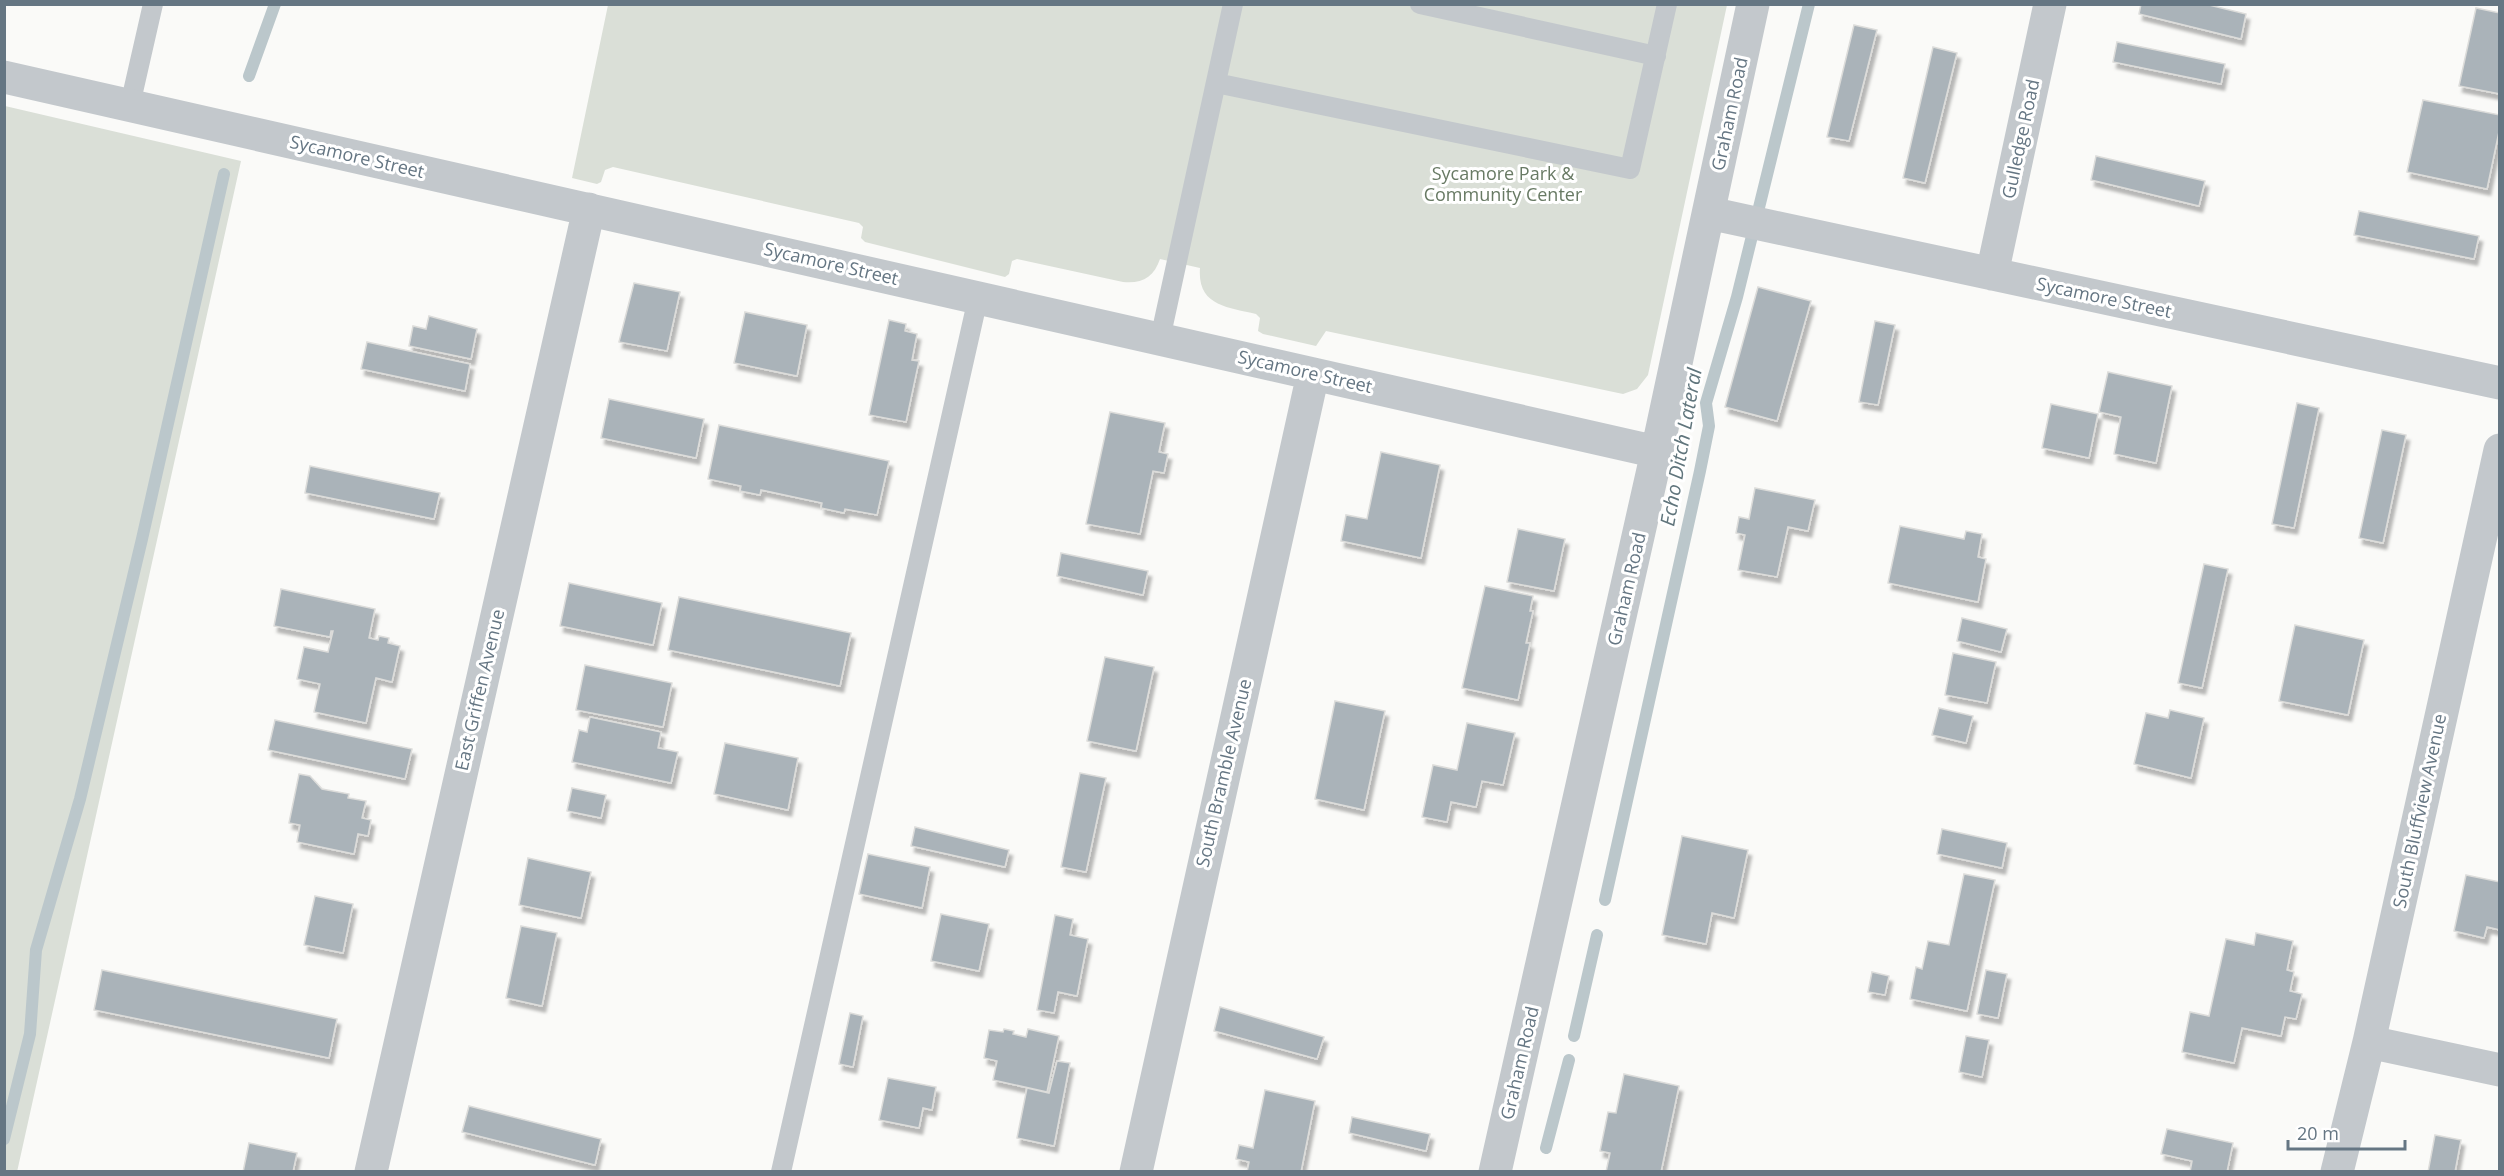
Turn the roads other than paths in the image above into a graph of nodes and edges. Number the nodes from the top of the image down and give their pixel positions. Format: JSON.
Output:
{"nodes":[{"id":1,"x":153,"y":4,"type":"edge"},
{"id":2,"x":1233,"y":4,"type":"edge"},
{"id":3,"x":1420,"y":4,"type":"edge"},
{"id":4,"x":1667,"y":4,"type":"edge"},
{"id":5,"x":1753,"y":4,"type":"edge"},
{"id":6,"x":2050,"y":4,"type":"edge"},
{"id":7,"x":1656,"y":56,"type":"junction"},
{"id":8,"x":4,"y":76,"type":"edge"},
{"id":9,"x":1216,"y":83,"type":"junction"},
{"id":10,"x":130,"y":105,"type":"junction"},
{"id":11,"x":588,"y":209,"type":"junction"},
{"id":12,"x":1709,"y":213,"type":"junction"},
{"id":13,"x":1992,"y":273,"type":"junction"},
{"id":14,"x":978,"y":298,"type":"junction"},
{"id":15,"x":1160,"y":339,"type":"junction"},
{"id":16,"x":1313,"y":374,"type":"junction"},
{"id":17,"x":2499,"y":383,"type":"edge"},
{"id":18,"x":2499,"y":450,"type":"edge"},
{"id":19,"x":1657,"y":453,"type":"junction"},
{"id":20,"x":2369,"y":1042,"type":"junction"},
{"id":21,"x":2499,"y":1070,"type":"edge"},
{"id":22,"x":371,"y":1172,"type":"edge"},
{"id":23,"x":781,"y":1172,"type":"edge"},
{"id":24,"x":1136,"y":1172,"type":"edge"},
{"id":25,"x":1495,"y":1172,"type":"edge"},
{"id":26,"x":2337,"y":1172,"type":"edge"}],
"edges":[{"from":1,"to":10,"type":"lane"},
{"from":2,"to":9,"type":"lane"},
{"from":3,"to":7,"type":"lane"},
{"from":4,"to":7,"type":"lane"},
{"from":5,"to":12,"type":"street","name":"Graham Road"},
{"from":6,"to":13,"type":"street","name":"Gulledge Road"},
{"from":7,"to":9,"type":"lane"},
{"from":8,"to":10,"type":"street","name":"Sycamore Street"},
{"from":9,"to":15,"type":"lane"},
{"from":10,"to":11,"type":"street","name":"Sycamore Street"},
{"from":11,"to":14,"type":"street","name":"Sycamore Street"},
{"from":11,"to":22,"type":"street","name":"East Griffen Avenue"},
{"from":12,"to":13,"type":"street","name":"Sycamore Street"},
{"from":12,"to":19,"type":"street","name":"Graham Road"},
{"from":13,"to":17,"type":"street","name":"Sycamore Street"},
{"from":14,"to":15,"type":"street","name":"Sycamore Street"},
{"from":14,"to":23,"type":"lane"},
{"from":15,"to":16,"type":"street","name":"Sycamore Street"},
{"from":16,"to":19,"type":"street","name":"Sycamore Street"},
{"from":16,"to":24,"type":"street","name":"South Bramble Avenue"},
{"from":18,"to":20,"type":"street","name":"South Bluffview Avenue"},
{"from":19,"to":25,"type":"street","name":"Graham Road"},
{"from":20,"to":21,"type":"street"},
{"from":20,"to":26,"type":"street","name":"South Bluffview Avenue"}]}
